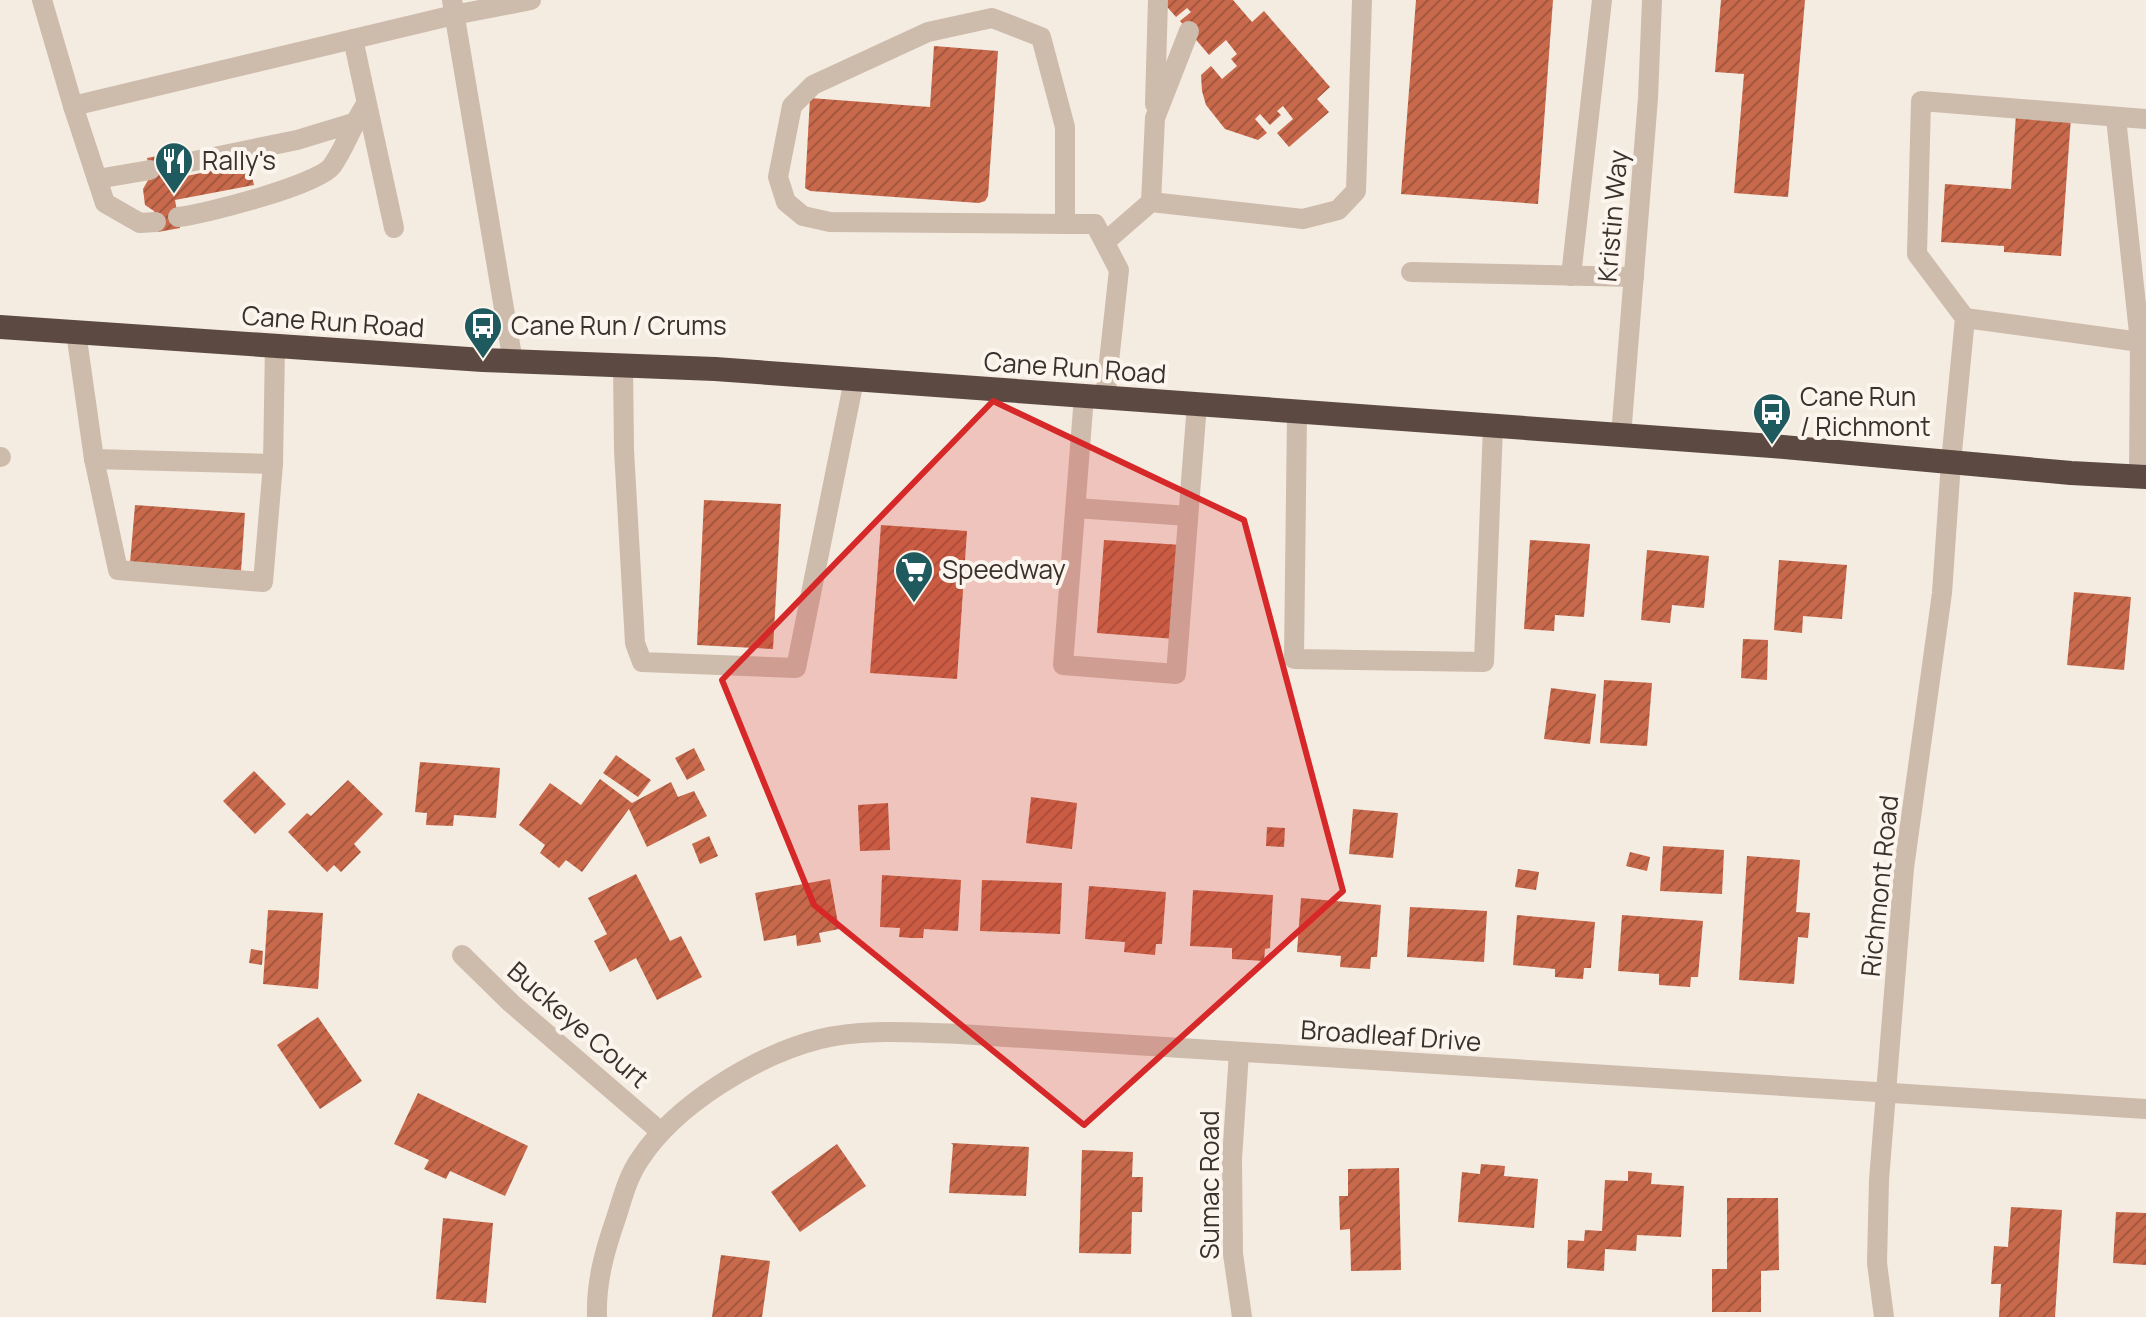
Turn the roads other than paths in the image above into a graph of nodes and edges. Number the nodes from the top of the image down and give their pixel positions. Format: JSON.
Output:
{"nodes":[{"id":1,"x":42,"y":0,"type":"edge"},
{"id":2,"x":531,"y":0,"type":"edge"},
{"id":3,"x":1158,"y":0,"type":"edge"},
{"id":4,"x":1362,"y":0,"type":"edge"},
{"id":5,"x":1602,"y":0,"type":"edge"},
{"id":6,"x":1652,"y":0,"type":"edge"},
{"id":7,"x":453,"y":8,"type":"edge"},
{"id":8,"x":1189,"y":31,"type":"dead end"},
{"id":9,"x":353,"y":39,"type":"junction"},
{"id":10,"x":73,"y":106,"type":"junction"},
{"id":11,"x":365,"y":106,"type":"junction"},
{"id":12,"x":1155,"y":118,"type":"junction"},
{"id":13,"x":2116,"y":118,"type":"junction"},
{"id":14,"x":2146,"y":119,"type":"edge"},
{"id":15,"x":353,"y":123,"type":"junction"},
{"id":16,"x":97,"y":179,"type":"junction"},
{"id":17,"x":1151,"y":202,"type":"junction"},
{"id":18,"x":178,"y":217,"type":"dead end"},
{"id":19,"x":156,"y":222,"type":"dead end"},
{"id":20,"x":1065,"y":224,"type":"junction"},
{"id":21,"x":394,"y":228,"type":"dead end"},
{"id":22,"x":1105,"y":242,"type":"junction"},
{"id":23,"x":1411,"y":272,"type":"dead end"},
{"id":24,"x":1571,"y":276,"type":"junction"},
{"id":25,"x":1634,"y":277,"type":"junction"},
{"id":26,"x":1965,"y":318,"type":"junction"},
{"id":27,"x":0,"y":327,"type":"edge"},
{"id":28,"x":76,"y":332,"type":"junction"},
{"id":29,"x":2140,"y":342,"type":"junction"},
{"id":30,"x":275,"y":346,"type":"junction"},
{"id":31,"x":513,"y":362,"type":"junction"},
{"id":32,"x":623,"y":366,"type":"junction"},
{"id":33,"x":854,"y":380,"type":"junction"},
{"id":34,"x":1094,"y":397,"type":"junction"},
{"id":35,"x":1197,"y":404,"type":"junction"},
{"id":36,"x":1297,"y":412,"type":"junction"},
{"id":37,"x":1493,"y":426,"type":"junction"},
{"id":38,"x":1621,"y":436,"type":"junction"},
{"id":39,"x":94,"y":459,"type":"junction"},
{"id":40,"x":1951,"y":462,"type":"junction"},
{"id":41,"x":273,"y":464,"type":"junction"},
{"id":42,"x":2143,"y":477,"type":"edge"},
{"id":43,"x":1076,"y":508,"type":"junction"},
{"id":44,"x":1188,"y":516,"type":"junction"},
{"id":45,"x":462,"y":955,"type":"dead end"},
{"id":46,"x":1239,"y":1052,"type":"junction"},
{"id":47,"x":1888,"y":1092,"type":"junction"},
{"id":48,"x":2146,"y":1109,"type":"edge"},
{"id":49,"x":661,"y":1132,"type":"junction"},
{"id":50,"x":597,"y":1317,"type":"edge"},
{"id":51,"x":1242,"y":1317,"type":"edge"},
{"id":52,"x":1884,"y":1317,"type":"edge"}],
"edges":[{"from":1,"to":10,"type":"street"},
{"from":2,"to":7,"type":"street"},
{"from":3,"to":12,"type":"street"},
{"from":4,"to":17,"type":"street"},
{"from":5,"to":24,"type":"street"},
{"from":6,"to":25,"type":"street","name":"Kristin Way"},
{"from":7,"to":9,"type":"street"},
{"from":7,"to":31,"type":"street"},
{"from":8,"to":12,"type":"street"},
{"from":9,"to":10,"type":"street"},
{"from":9,"to":11,"type":"street"},
{"from":10,"to":16,"type":"street"},
{"from":11,"to":15,"type":"street"},
{"from":11,"to":21,"type":"street"},
{"from":12,"to":17,"type":"street"},
{"from":13,"to":14,"type":"street"},
{"from":13,"to":26,"type":"street"},
{"from":13,"to":29,"type":"street"},
{"from":15,"to":16,"type":"street"},
{"from":15,"to":18,"type":"street"},
{"from":16,"to":19,"type":"street"},
{"from":17,"to":22,"type":"street"},
{"from":20,"to":20,"type":"street"},
{"from":20,"to":22,"type":"street"},
{"from":22,"to":34,"type":"street"},
{"from":23,"to":24,"type":"street"},
{"from":24,"to":25,"type":"street"},
{"from":25,"to":38,"type":"street","name":"Kristin Way"},
{"from":26,"to":29,"type":"street"},
{"from":26,"to":40,"type":"street","name":"Richmont Road"},
{"from":27,"to":28,"type":"highway","name":"Cane Run Road"},
{"from":28,"to":30,"type":"highway","name":"Cane Run Road"},
{"from":28,"to":39,"type":"street"},
{"from":29,"to":42,"type":"street"},
{"from":30,"to":31,"type":"highway","name":"Cane Run Road"},
{"from":30,"to":41,"type":"street"},
{"from":31,"to":32,"type":"highway","name":"Cane Run Road"},
{"from":32,"to":33,"type":"highway","name":"Cane Run Road"},
{"from":32,"to":33,"type":"street"},
{"from":33,"to":34,"type":"highway","name":"Cane Run Road"},
{"from":34,"to":35,"type":"highway","name":"Cane Run Road"},
{"from":34,"to":43,"type":"street"},
{"from":35,"to":36,"type":"highway","name":"Cane Run Road"},
{"from":35,"to":44,"type":"street"},
{"from":36,"to":37,"type":"highway","name":"Cane Run Road"},
{"from":36,"to":37,"type":"street"},
{"from":37,"to":38,"type":"highway","name":"Cane Run Road"},
{"from":38,"to":40,"type":"highway","name":"Cane Run Road"},
{"from":39,"to":41,"type":"street"},
{"from":39,"to":41,"type":"street"},
{"from":40,"to":42,"type":"highway","name":"Cane Run Road"},
{"from":40,"to":47,"type":"street","name":"Richmont Road"},
{"from":43,"to":44,"type":"street"},
{"from":43,"to":44,"type":"street"},
{"from":45,"to":49,"type":"street","name":"Buckeye Court"},
{"from":46,"to":47,"type":"street","name":"Broadleaf Drive"},
{"from":46,"to":49,"type":"street","name":"Broadleaf Drive"},
{"from":46,"to":51,"type":"street","name":"Sumac Road"},
{"from":47,"to":48,"type":"street","name":"Broadleaf Drive"},
{"from":47,"to":52,"type":"street","name":"Richmont Road"},
{"from":49,"to":50,"type":"street","name":"Broadleaf Drive"}]}
